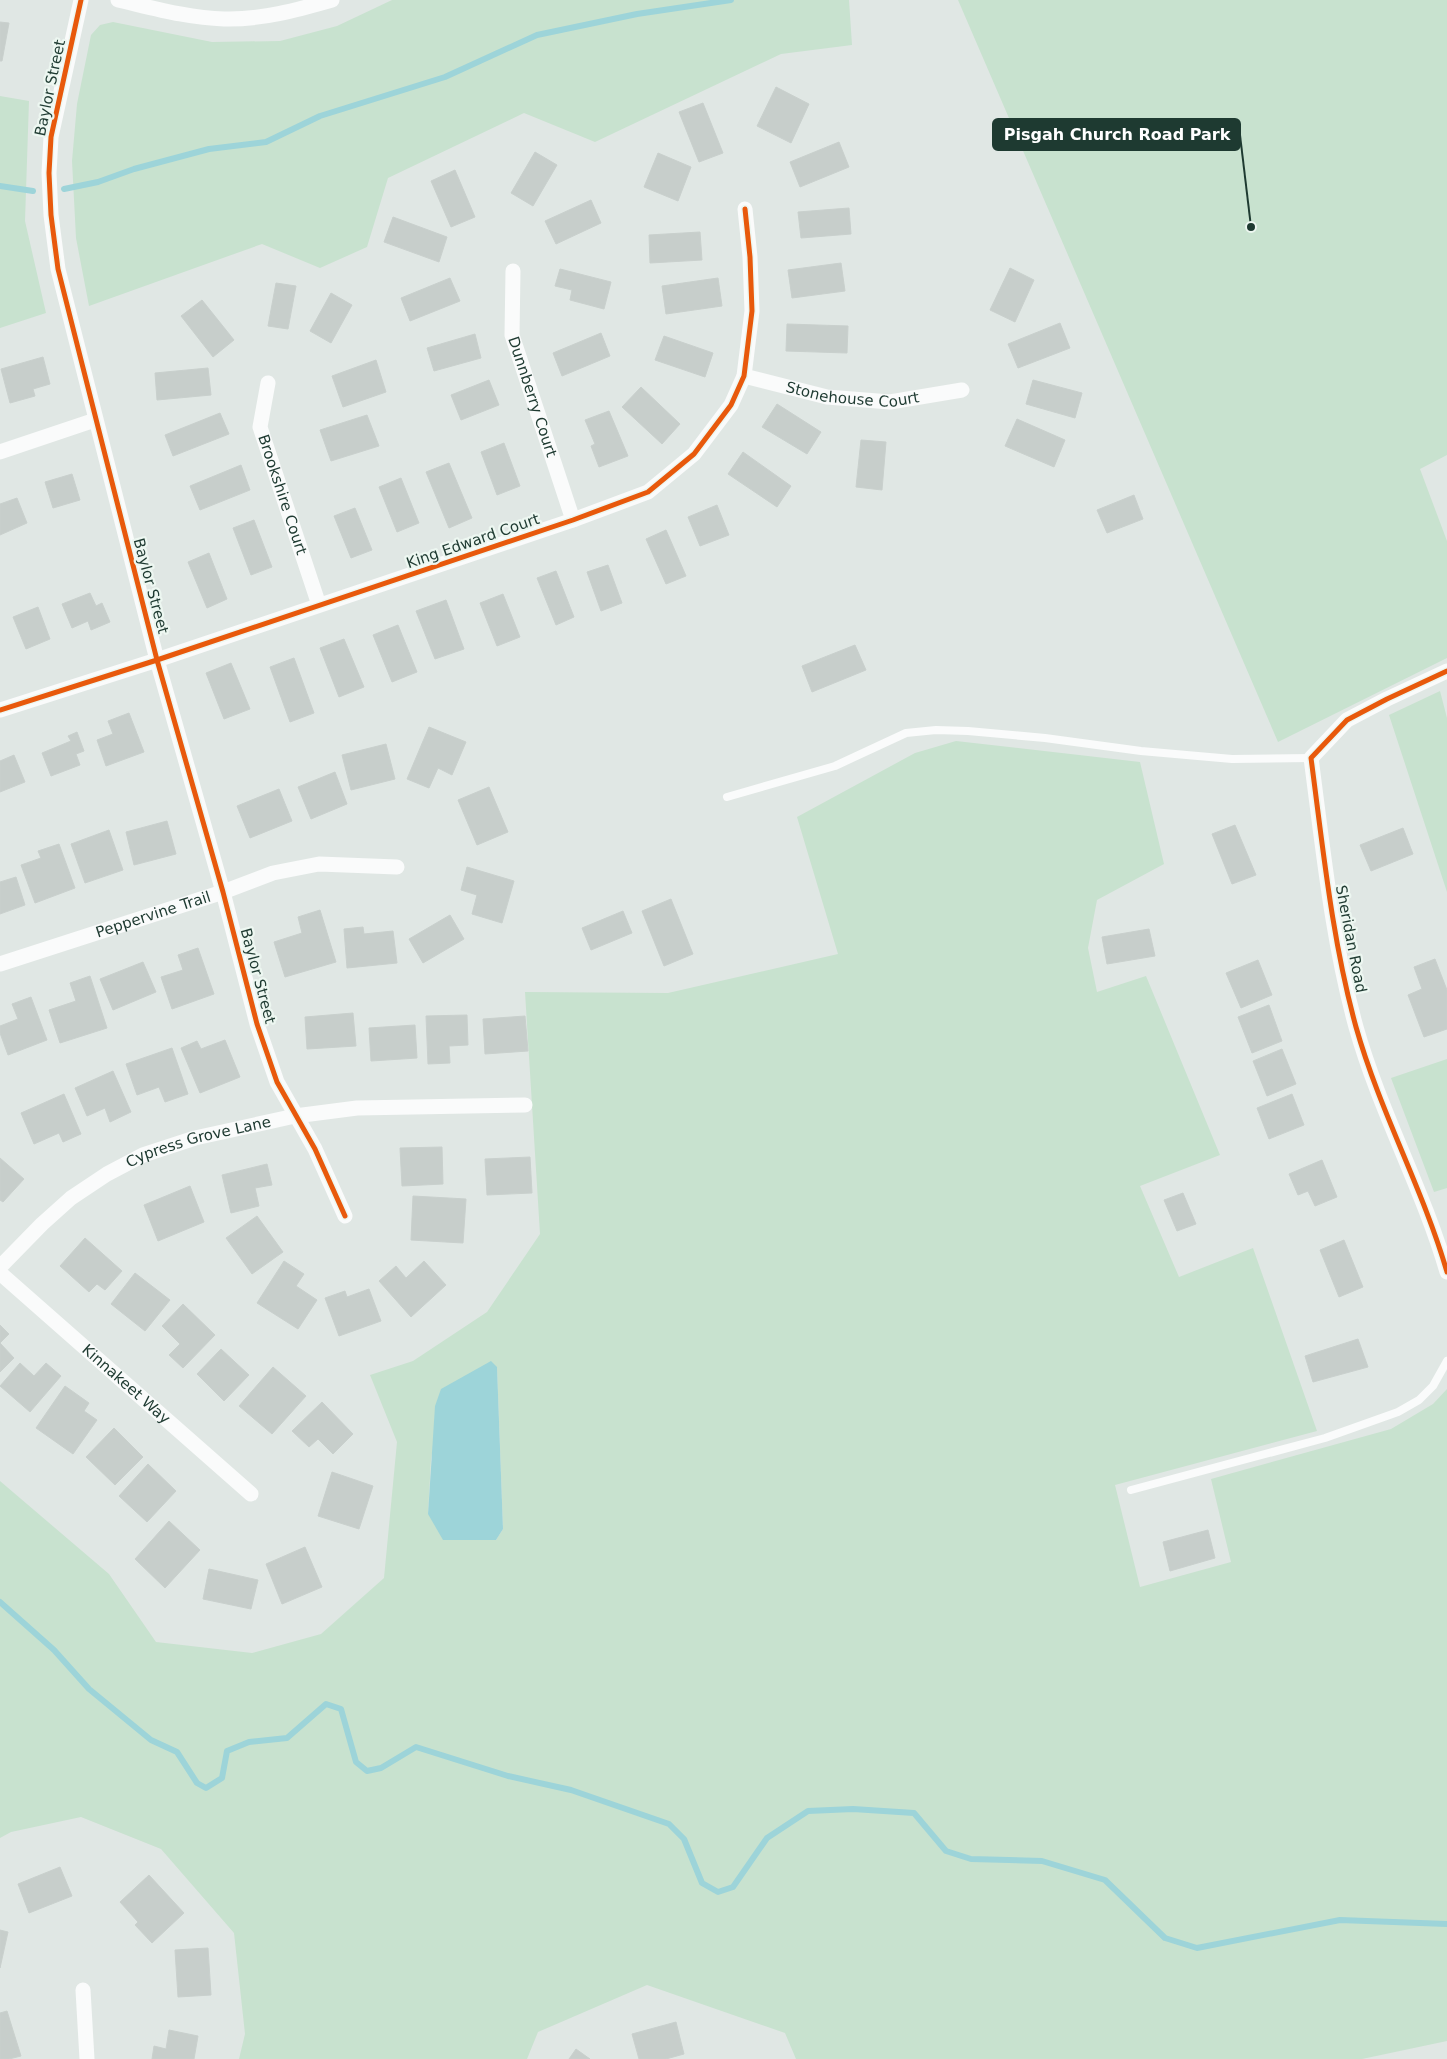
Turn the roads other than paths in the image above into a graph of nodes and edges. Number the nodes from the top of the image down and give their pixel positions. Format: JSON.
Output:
{"nodes":[{"id":1,"x":81,"y":0,"type":"edge"},
{"id":2,"x":118,"y":0,"type":"edge"},
{"id":3,"x":332,"y":0,"type":"edge"},
{"id":4,"x":744,"y":210,"type":"dead end"},
{"id":5,"x":513,"y":271,"type":"dead end"},
{"id":6,"x":744,"y":376,"type":"junction"},
{"id":7,"x":268,"y":383,"type":"dead end"},
{"id":8,"x":962,"y":390,"type":"dead end"},
{"id":9,"x":95,"y":420,"type":"junction"},
{"id":10,"x":0,"y":452,"type":"edge"},
{"id":11,"x":573,"y":520,"type":"junction"},
{"id":12,"x":319,"y":606,"type":"junction"},
{"id":13,"x":157,"y":660,"type":"junction"},
{"id":14,"x":1447,"y":671,"type":"edge"},
{"id":15,"x":0,"y":710,"type":"edge"},
{"id":16,"x":1311,"y":758,"type":"junction"},
{"id":17,"x":727,"y":797,"type":"dead end"},
{"id":18,"x":398,"y":867,"type":"dead end"},
{"id":19,"x":223,"y":892,"type":"junction"},
{"id":20,"x":0,"y":964,"type":"edge"},
{"id":21,"x":525,"y":1104,"type":"dead end"},
{"id":22,"x":295,"y":1116,"type":"junction"},
{"id":23,"x":345,"y":1216,"type":"dead end"},
{"id":24,"x":0,"y":1267,"type":"edge"},
{"id":25,"x":0,"y":1272,"type":"edge"},
{"id":26,"x":1447,"y":1272,"type":"edge"},
{"id":27,"x":1447,"y":1361,"type":"edge"},
{"id":28,"x":1131,"y":1490,"type":"dead end"},
{"id":29,"x":251,"y":1494,"type":"dead end"},
{"id":30,"x":83,"y":1990,"type":"dead end"},
{"id":31,"x":87,"y":2059,"type":"edge"}],
"edges":[{"from":1,"to":9,"type":"street","name":"Baylor Street"},
{"from":2,"to":3,"type":"street"},
{"from":4,"to":6,"type":"street","name":"King Edward Court"},
{"from":5,"to":11,"type":"street","name":"Dunnberry Court"},
{"from":6,"to":8,"type":"street","name":"Stonehouse Court"},
{"from":6,"to":11,"type":"street","name":"King Edward Court"},
{"from":7,"to":12,"type":"street","name":"Brookshire Court"},
{"from":9,"to":10,"type":"street"},
{"from":9,"to":13,"type":"street","name":"Baylor Street"},
{"from":11,"to":12,"type":"street","name":"King Edward Court"},
{"from":12,"to":13,"type":"street","name":"King Edward Court"},
{"from":13,"to":15,"type":"street","name":"King Edward Court"},
{"from":13,"to":19,"type":"street","name":"Baylor Street"},
{"from":14,"to":16,"type":"street"},
{"from":16,"to":17,"type":"lane"},
{"from":16,"to":26,"type":"street","name":"Sheridan Road"},
{"from":18,"to":19,"type":"street","name":"Peppervine Trail"},
{"from":19,"to":20,"type":"street","name":"Peppervine Trail"},
{"from":19,"to":22,"type":"street","name":"Baylor Street"},
{"from":21,"to":22,"type":"street","name":"Cypress Grove Lane"},
{"from":22,"to":23,"type":"street","name":"Baylor Street"},
{"from":22,"to":24,"type":"street","name":"Cypress Grove Lane"},
{"from":25,"to":29,"type":"street","name":"Kinnakeet Way"},
{"from":27,"to":28,"type":"lane"},
{"from":30,"to":31,"type":"street"}]}
